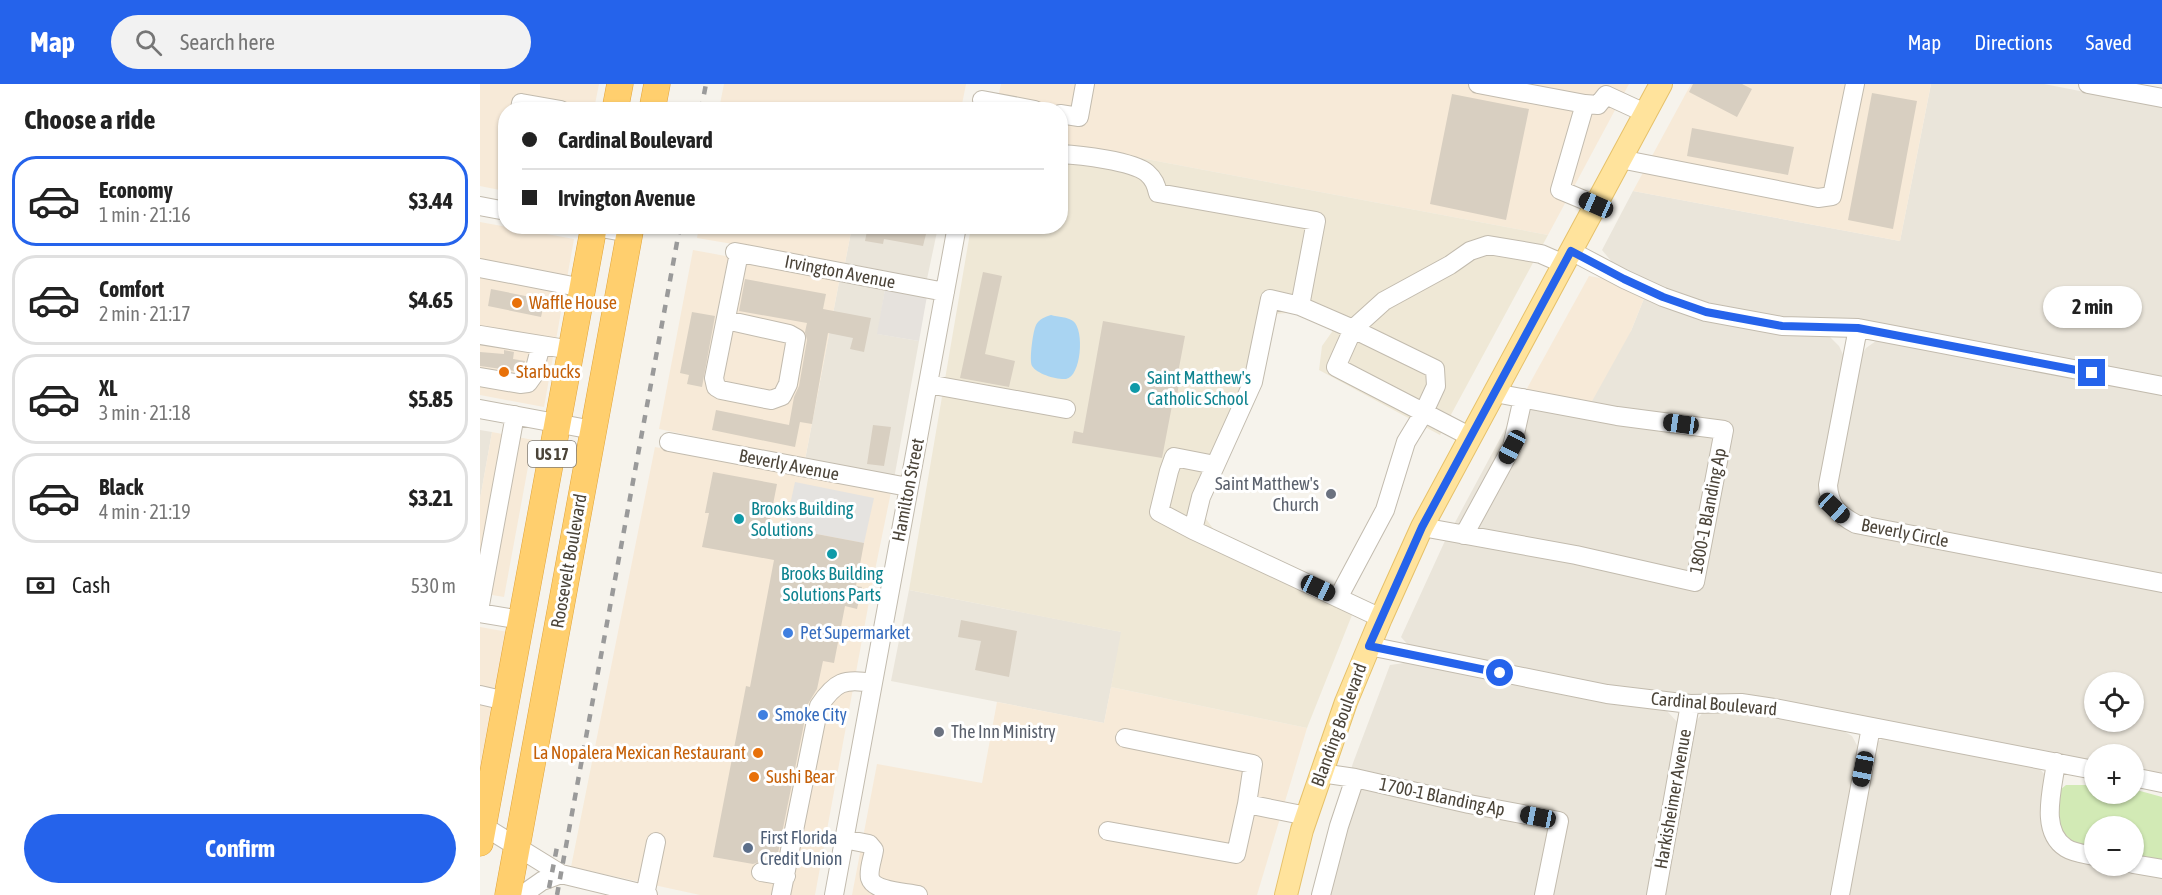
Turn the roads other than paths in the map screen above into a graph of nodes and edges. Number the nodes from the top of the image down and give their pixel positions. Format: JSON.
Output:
{"nodes":[{"id":1,"x":620,"y":84,"type":"edge"},
{"id":2,"x":657,"y":84,"type":"edge"},
{"id":3,"x":1085,"y":84,"type":"edge"},
{"id":4,"x":1478,"y":84,"type":"edge"},
{"id":5,"x":1661,"y":84,"type":"edge"},
{"id":6,"x":1855,"y":84,"type":"edge"},
{"id":7,"x":2088,"y":84,"type":"edge"},
{"id":8,"x":983,"y":98,"type":"edge"},
{"id":9,"x":2162,"y":98,"type":"edge"},
{"id":10,"x":617,"y":102,"type":"edge"},
{"id":11,"x":654,"y":102,"type":"edge"},
{"id":12,"x":1000,"y":102,"type":"edge"},
{"id":13,"x":1585,"y":104,"type":"junction"},
{"id":14,"x":1645,"y":113,"type":"junction"},
{"id":15,"x":1068,"y":115,"type":"edge"},
{"id":16,"x":1068,"y":155,"type":"edge"},
{"id":17,"x":1620,"y":159,"type":"junction"},
{"id":18,"x":1596,"y":205,"type":"junction"},
{"id":19,"x":480,"y":206,"type":"edge"},
{"id":20,"x":498,"y":207,"type":"edge"},
{"id":21,"x":592,"y":234,"type":"edge"},
{"id":22,"x":629,"y":234,"type":"edge"},
{"id":23,"x":956,"y":234,"type":"edge"},
{"id":24,"x":1567,"y":257,"type":"junction"},
{"id":25,"x":480,"y":268,"type":"edge"},
{"id":26,"x":583,"y":288,"type":"junction"},
{"id":27,"x":945,"y":292,"type":"junction"},
{"id":28,"x":1300,"y":306,"type":"junction"},
{"id":29,"x":726,"y":320,"type":"junction"},
{"id":30,"x":1858,"y":328,"type":"junction"},
{"id":31,"x":1353,"y":329,"type":"junction"},
{"id":32,"x":480,"y":335,"type":"edge"},
{"id":33,"x":541,"y":345,"type":"junction"},
{"id":34,"x":572,"y":350,"type":"junction"},
{"id":35,"x":480,"y":377,"type":"edge"},
{"id":36,"x":928,"y":384,"type":"junction"},
{"id":37,"x":2162,"y":386,"type":"edge"},
{"id":38,"x":1495,"y":393,"type":"junction"},
{"id":39,"x":1523,"y":398,"type":"junction"},
{"id":40,"x":480,"y":409,"type":"edge"},
{"id":41,"x":1066,"y":409,"type":"dead end"},
{"id":42,"x":1423,"y":414,"type":"junction"},
{"id":43,"x":515,"y":415,"type":"junction"},
{"id":44,"x":558,"y":423,"type":"junction"},
{"id":45,"x":593,"y":430,"type":"junction"},
{"id":46,"x":1471,"y":437,"type":"junction"},
{"id":47,"x":669,"y":442,"type":"dead end"},
{"id":48,"x":1215,"y":465,"type":"junction"},
{"id":49,"x":908,"y":487,"type":"junction"},
{"id":50,"x":1422,"y":527,"type":"junction"},
{"id":51,"x":1192,"y":530,"type":"junction"},
{"id":52,"x":1464,"y":535,"type":"junction"},
{"id":53,"x":2162,"y":583,"type":"edge"},
{"id":54,"x":1338,"y":598,"type":"junction"},
{"id":55,"x":480,"y":605,"type":"edge"},
{"id":56,"x":480,"y":613,"type":"edge"},
{"id":57,"x":1381,"y":618,"type":"junction"},
{"id":58,"x":521,"y":620,"type":"junction"},
{"id":59,"x":1369,"y":646,"type":"junction"},
{"id":60,"x":872,"y":682,"type":"junction"},
{"id":61,"x":480,"y":695,"type":"edge"},
{"id":62,"x":506,"y":701,"type":"junction"},
{"id":63,"x":1690,"y":704,"type":"junction"},
{"id":64,"x":1870,"y":727,"type":"junction"},
{"id":65,"x":1125,"y":738,"type":"dead end"},
{"id":66,"x":2056,"y":762,"type":"junction"},
{"id":67,"x":2084,"y":768,"type":"edge"},
{"id":68,"x":1322,"y":772,"type":"junction"},
{"id":69,"x":1355,"y":778,"type":"junction"},
{"id":70,"x":2144,"y":779,"type":"edge"},
{"id":71,"x":2162,"y":783,"type":"edge"},
{"id":72,"x":1247,"y":804,"type":"junction"},
{"id":73,"x":1307,"y":816,"type":"junction"},
{"id":74,"x":481,"y":831,"type":"edge"},
{"id":75,"x":1108,"y":831,"type":"dead end"},
{"id":76,"x":844,"y":839,"type":"junction"},
{"id":77,"x":656,"y":842,"type":"dead end"},
{"id":78,"x":516,"y":847,"type":"junction"},
{"id":79,"x":2084,"y":853,"type":"edge"},
{"id":80,"x":2144,"y":866,"type":"edge"},
{"id":81,"x":2162,"y":869,"type":"edge"},
{"id":82,"x":761,"y":872,"type":"dead end"},
{"id":83,"x":561,"y":874,"type":"junction"},
{"id":84,"x":786,"y":876,"type":"junction"},
{"id":85,"x":508,"y":895,"type":"edge"},
{"id":86,"x":522,"y":895,"type":"edge"},
{"id":87,"x":646,"y":895,"type":"edge"},
{"id":88,"x":781,"y":895,"type":"edge"},
{"id":89,"x":834,"y":895,"type":"edge"},
{"id":90,"x":918,"y":895,"type":"edge"},
{"id":91,"x":1286,"y":895,"type":"edge"},
{"id":92,"x":1321,"y":895,"type":"edge"},
{"id":93,"x":1544,"y":895,"type":"edge"},
{"id":94,"x":1656,"y":895,"type":"edge"},
{"id":95,"x":1840,"y":895,"type":"edge"}],
"edges":[{"from":1,"to":10,"type":"highway"},
{"from":2,"to":11,"type":"highway"},
{"from":3,"to":15,"type":"street"},
{"from":4,"to":13,"type":"street"},
{"from":5,"to":14,"type":"main road","name":"Blanding Boulevard"},
{"from":6,"to":17,"type":"street"},
{"from":7,"to":9,"type":"street"},
{"from":8,"to":12,"type":"street"},
{"from":13,"to":14,"type":"street"},
{"from":13,"to":18,"type":"street"},
{"from":14,"to":17,"type":"main road","name":"Blanding Boulevard"},
{"from":16,"to":28,"type":"street"},
{"from":17,"to":18,"type":"main road","name":"Blanding Boulevard"},
{"from":18,"to":24,"type":"main road","name":"Blanding Boulevard"},
{"from":19,"to":20,"type":"street"},
{"from":21,"to":26,"type":"highway","name":"Roosevelt Boulevard","number":"US 17"},
{"from":22,"to":45,"type":"highway","name":"Roosevelt Boulevard","number":"US 17"},
{"from":23,"to":27,"type":"street","name":"Hamilton Street"},
{"from":24,"to":30,"type":"street"},
{"from":24,"to":31,"type":"street"},
{"from":24,"to":38,"type":"main road","name":"Blanding Boulevard"},
{"from":25,"to":26,"type":"street"},
{"from":26,"to":34,"type":"highway","name":"Roosevelt Boulevard","number":"US 17"},
{"from":27,"to":29,"type":"street","name":"Irvington Avenue"},
{"from":27,"to":36,"type":"street","name":"Hamilton Street"},
{"from":28,"to":31,"type":"street"},
{"from":28,"to":48,"type":"street"},
{"from":29,"to":29,"type":"street"},
{"from":30,"to":37,"type":"street"},
{"from":30,"to":53,"type":"street","name":"Beverly Circle"},
{"from":31,"to":42,"type":"street"},
{"from":31,"to":42,"type":"street"},
{"from":32,"to":33,"type":"street"},
{"from":33,"to":34,"type":"street"},
{"from":33,"to":35,"type":"street"},
{"from":34,"to":44,"type":"highway","name":"Roosevelt Boulevard","number":"US 17"},
{"from":36,"to":41,"type":"street"},
{"from":36,"to":49,"type":"street","name":"Hamilton Street"},
{"from":38,"to":39,"type":"street","name":"1800-1 Blanding Ap"},
{"from":38,"to":46,"type":"main road","name":"Blanding Boulevard"},
{"from":39,"to":52,"type":"street"},
{"from":39,"to":52,"type":"street","name":"1800-1 Blanding Ap"},
{"from":40,"to":43,"type":"street"},
{"from":42,"to":46,"type":"street"},
{"from":42,"to":54,"type":"street"},
{"from":43,"to":44,"type":"street"},
{"from":43,"to":55,"type":"street"},
{"from":44,"to":45,"type":"street"},
{"from":44,"to":58,"type":"highway","name":"Roosevelt Boulevard","number":"US 17"},
{"from":45,"to":78,"type":"highway","name":"Roosevelt Boulevard","number":"US 17"},
{"from":46,"to":50,"type":"main road","name":"Blanding Boulevard"},
{"from":47,"to":49,"type":"street","name":"Beverly Avenue"},
{"from":48,"to":51,"type":"street"},
{"from":48,"to":51,"type":"street"},
{"from":49,"to":60,"type":"street","name":"Hamilton Street"},
{"from":50,"to":52,"type":"street","name":"1800-1 Blanding Ap"},
{"from":50,"to":57,"type":"main road","name":"Blanding Boulevard"},
{"from":51,"to":54,"type":"street"},
{"from":54,"to":57,"type":"street"},
{"from":56,"to":58,"type":"street"},
{"from":57,"to":59,"type":"main road","name":"Blanding Boulevard"},
{"from":58,"to":62,"type":"highway","name":"Roosevelt Boulevard","number":"US 17"},
{"from":59,"to":63,"type":"street","name":"Cardinal Boulevard"},
{"from":59,"to":68,"type":"main road","name":"Blanding Boulevard"},
{"from":60,"to":76,"type":"street","name":"Hamilton Street"},
{"from":60,"to":84,"type":"street"},
{"from":61,"to":62,"type":"street"},
{"from":62,"to":74,"type":"highway","name":"Roosevelt Boulevard","number":"US 17"},
{"from":63,"to":64,"type":"street","name":"Cardinal Boulevard"},
{"from":63,"to":94,"type":"street","name":"Harkisheimer Avenue"},
{"from":64,"to":66,"type":"street","name":"Cardinal Boulevard"},
{"from":64,"to":95,"type":"street"},
{"from":65,"to":72,"type":"street"},
{"from":66,"to":67,"type":"street","name":"Cardinal Boulevard"},
{"from":66,"to":79,"type":"street"},
{"from":68,"to":69,"type":"street","name":"1700-1 Blanding Ap"},
{"from":68,"to":73,"type":"main road","name":"Blanding Boulevard"},
{"from":69,"to":92,"type":"street"},
{"from":69,"to":93,"type":"street","name":"1700-1 Blanding Ap"},
{"from":70,"to":71,"type":"street"},
{"from":72,"to":73,"type":"street"},
{"from":72,"to":75,"type":"street"},
{"from":73,"to":91,"type":"main road","name":"Blanding Boulevard"},
{"from":74,"to":78,"type":"street"},
{"from":76,"to":89,"type":"street","name":"Hamilton Street"},
{"from":76,"to":90,"type":"street"},
{"from":77,"to":87,"type":"street"},
{"from":78,"to":83,"type":"street"},
{"from":78,"to":85,"type":"highway","name":"Roosevelt Boulevard","number":"US 17"},
{"from":80,"to":81,"type":"street"},
{"from":82,"to":84,"type":"street"},
{"from":83,"to":86,"type":"street"},
{"from":83,"to":87,"type":"street"},
{"from":84,"to":88,"type":"street"}]}
